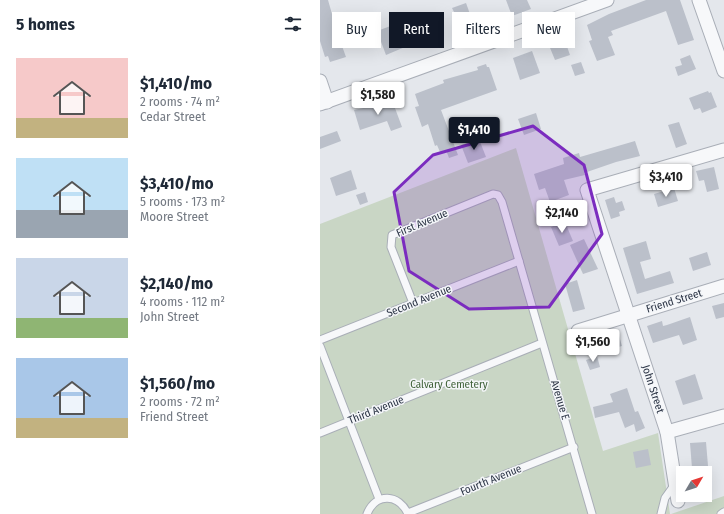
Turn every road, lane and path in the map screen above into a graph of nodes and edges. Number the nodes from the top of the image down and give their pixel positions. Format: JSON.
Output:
{"nodes":[{"id":1,"x":607,"y":0,"type":"edge"},
{"id":2,"x":699,"y":0,"type":"edge"},
{"id":3,"x":724,"y":71,"type":"edge"},
{"id":4,"x":320,"y":81,"type":"edge"},
{"id":5,"x":323,"y":103,"type":"edge"},
{"id":6,"x":724,"y":150,"type":"edge"},
{"id":7,"x":498,"y":195,"type":"joint"},
{"id":8,"x":519,"y":261,"type":"junction"},
{"id":9,"x":724,"y":286,"type":"edge"},
{"id":10,"x":413,"y":303,"type":"junction"},
{"id":11,"x":630,"y":315,"type":"junction"},
{"id":12,"x":578,"y":331,"type":"dead end"},
{"id":13,"x":320,"y":340,"type":"edge"},
{"id":14,"x":542,"y":343,"type":"junction"},
{"id":15,"x":320,"y":346,"type":"edge"},
{"id":16,"x":724,"y":416,"type":"edge"},
{"id":17,"x":349,"y":421,"type":"junction"},
{"id":18,"x":667,"y":432,"type":"junction"},
{"id":19,"x":320,"y":433,"type":"edge"},
{"id":20,"x":574,"y":447,"type":"junction"},
{"id":21,"x":675,"y":484,"type":"junction"},
{"id":22,"x":676,"y":490,"type":"edge"},
{"id":23,"x":379,"y":499,"type":"junction"},
{"id":24,"x":724,"y":512,"type":"edge"},
{"id":25,"x":367,"y":514,"type":"edge"},
{"id":26,"x":408,"y":514,"type":"edge"},
{"id":27,"x":592,"y":514,"type":"edge"},
{"id":28,"x":661,"y":514,"type":"edge"},
{"id":29,"x":721,"y":514,"type":"edge"}],
"edges":[{"from":1,"to":5,"type":"street"},
{"from":2,"to":3,"type":"street"},
{"from":4,"to":5,"type":"street"},
{"from":6,"to":11,"type":"street","name":"John Street"},
{"from":7,"to":8,"type":"lane","name":"Avenue E"},
{"from":7,"to":10,"type":"lane","name":"First Avenue"},
{"from":8,"to":10,"type":"lane","name":"Second Avenue"},
{"from":8,"to":14,"type":"lane","name":"Avenue E"},
{"from":9,"to":11,"type":"street","name":"Friend Street"},
{"from":10,"to":13,"type":"lane","name":"Second Avenue"},
{"from":11,"to":12,"type":"street","name":"Friend Street"},
{"from":11,"to":18,"type":"street","name":"John Street"},
{"from":14,"to":17,"type":"lane","name":"Third Avenue"},
{"from":14,"to":20,"type":"lane","name":"Avenue E"},
{"from":15,"to":17,"type":"lane"},
{"from":16,"to":18,"type":"street"},
{"from":17,"to":19,"type":"lane","name":"Third Avenue"},
{"from":17,"to":23,"type":"lane"},
{"from":18,"to":21,"type":"street","name":"John Street"},
{"from":20,"to":26,"type":"lane","name":"Fourth Avenue"},
{"from":20,"to":27,"type":"lane","name":"Avenue E"},
{"from":21,"to":22,"type":"street","name":"John Street"},
{"from":21,"to":28,"type":"lane"},
{"from":23,"to":25,"type":"lane"},
{"from":23,"to":26,"type":"lane"},
{"from":24,"to":29,"type":"lane"}]}
